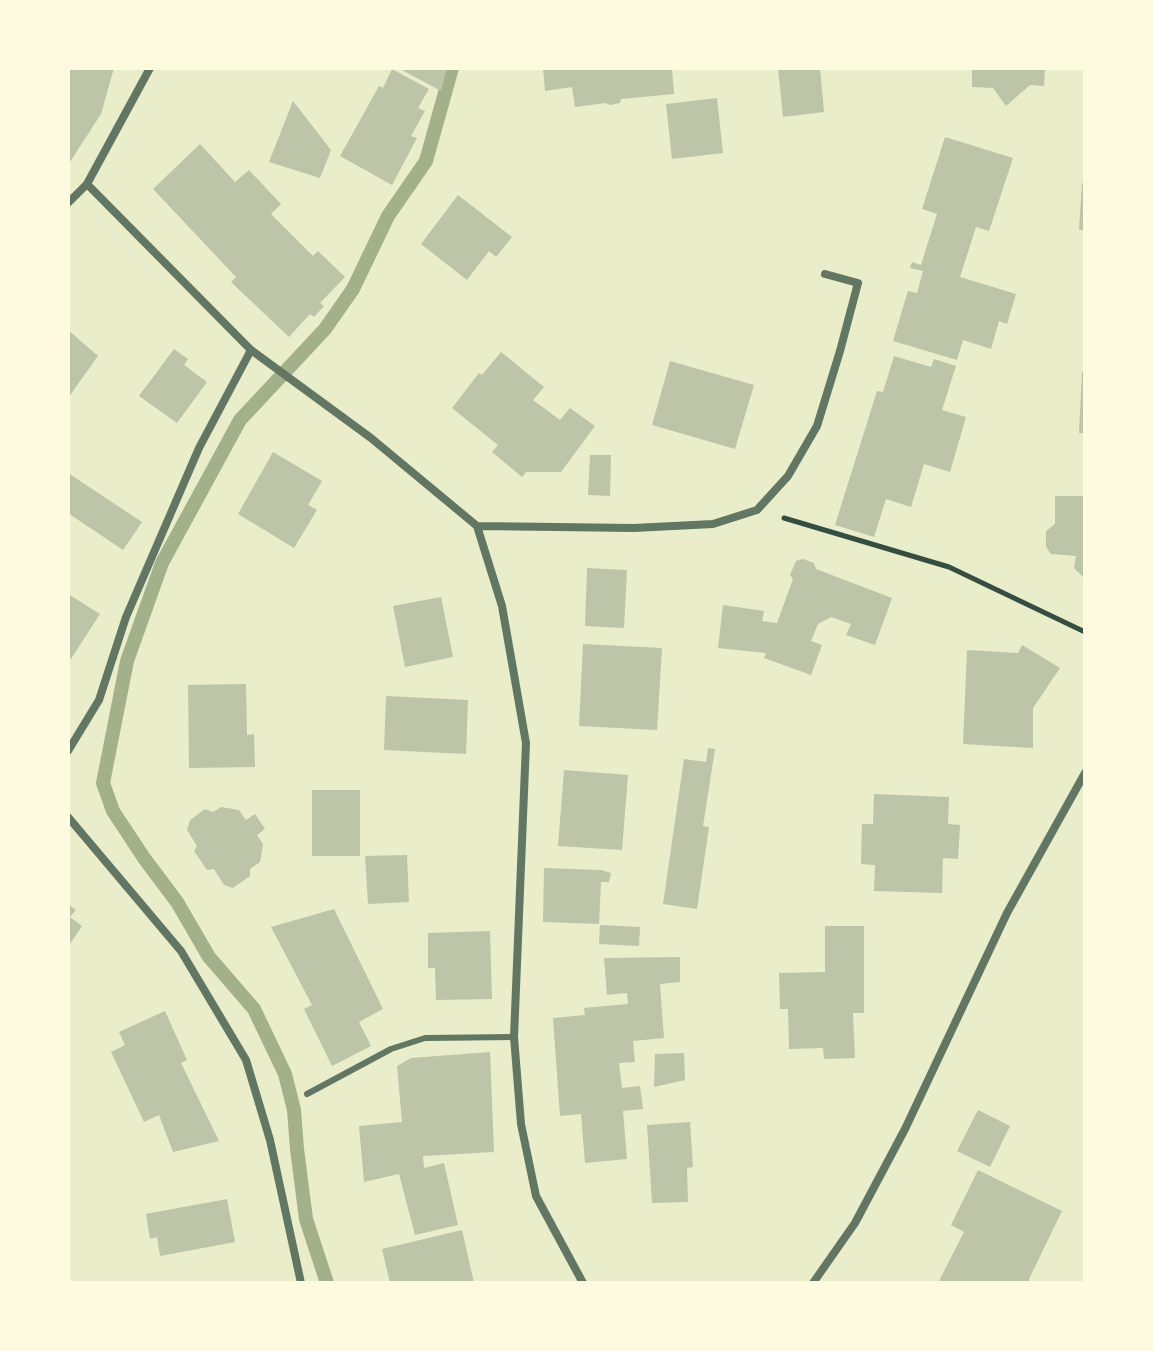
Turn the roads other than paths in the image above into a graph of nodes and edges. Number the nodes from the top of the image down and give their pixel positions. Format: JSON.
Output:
{"nodes":[{"id":1,"x":150,"y":68,"type":"edge"},
{"id":2,"x":87,"y":184,"type":"junction"},
{"id":3,"x":68,"y":203,"type":"edge"},
{"id":4,"x":825,"y":274,"type":"dead end"},
{"id":5,"x":251,"y":350,"type":"junction"},
{"id":6,"x":477,"y":526,"type":"junction"},
{"id":7,"x":68,"y":751,"type":"edge"},
{"id":8,"x":1085,"y":773,"type":"edge"},
{"id":9,"x":68,"y":817,"type":"edge"},
{"id":10,"x":514,"y":1037,"type":"junction"},
{"id":11,"x":307,"y":1094,"type":"dead end"},
{"id":12,"x":301,"y":1283,"type":"edge"},
{"id":13,"x":583,"y":1283,"type":"edge"},
{"id":14,"x":813,"y":1283,"type":"edge"}],
"edges":[{"from":1,"to":2,"type":"street"},
{"from":2,"to":3,"type":"street"},
{"from":2,"to":5,"type":"street"},
{"from":4,"to":6,"type":"street"},
{"from":5,"to":6,"type":"street"},
{"from":5,"to":7,"type":"street"},
{"from":6,"to":10,"type":"street"},
{"from":8,"to":14,"type":"street"},
{"from":9,"to":12,"type":"street"},
{"from":10,"to":11,"type":"lane"},
{"from":10,"to":13,"type":"street"}]}
